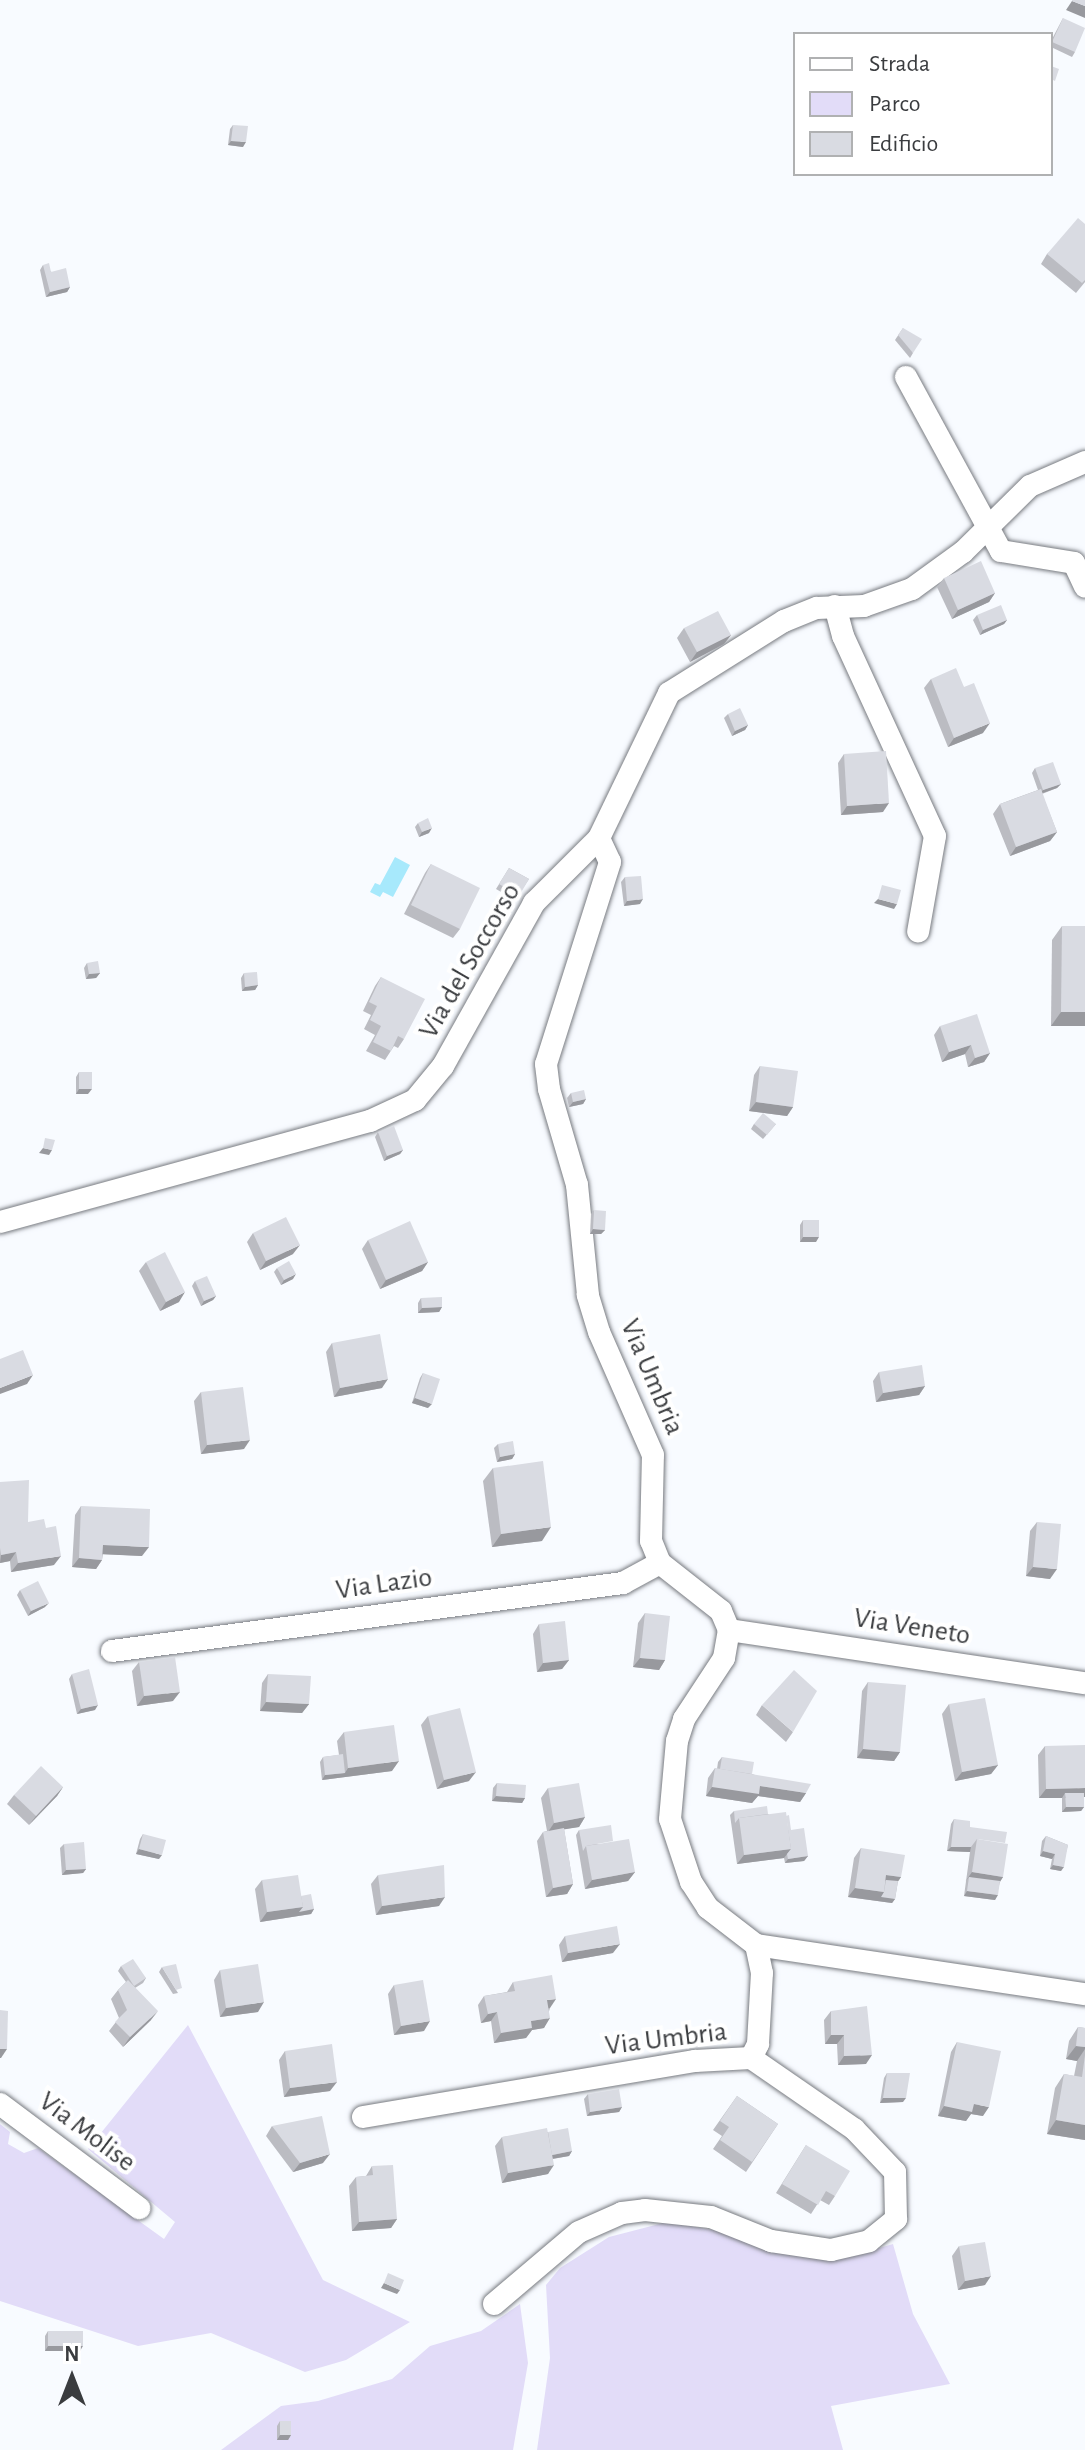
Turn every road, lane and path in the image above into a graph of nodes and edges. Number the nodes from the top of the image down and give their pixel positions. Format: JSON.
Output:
{"nodes":[{"id":1,"x":906,"y":377,"type":"dead end"},
{"id":2,"x":1085,"y":462,"type":"edge"},
{"id":3,"x":988,"y":525,"type":"junction"},
{"id":4,"x":1085,"y":587,"type":"edge"},
{"id":5,"x":835,"y":606,"type":"junction"},
{"id":6,"x":599,"y":838,"type":"junction"},
{"id":7,"x":918,"y":932,"type":"dead end"},
{"id":8,"x":0,"y":1222,"type":"edge"},
{"id":9,"x":660,"y":1563,"type":"junction"},
{"id":10,"x":729,"y":1630,"type":"junction"},
{"id":11,"x":112,"y":1651,"type":"dead end"},
{"id":12,"x":1085,"y":1683,"type":"edge"},
{"id":13,"x":756,"y":1945,"type":"junction"},
{"id":14,"x":1085,"y":1994,"type":"edge"},
{"id":15,"x":751,"y":2058,"type":"junction"},
{"id":16,"x":0,"y":2104,"type":"edge"},
{"id":17,"x":363,"y":2117,"type":"dead end"},
{"id":18,"x":139,"y":2208,"type":"dead end"},
{"id":19,"x":494,"y":2304,"type":"dead end"}],
"edges":[{"from":1,"to":3,"type":"street"},
{"from":2,"to":3,"type":"street","name":"Via del Soccorso"},
{"from":3,"to":4,"type":"street"},
{"from":3,"to":5,"type":"street","name":"Via del Soccorso"},
{"from":5,"to":6,"type":"street","name":"Via del Soccorso"},
{"from":5,"to":7,"type":"street"},
{"from":6,"to":8,"type":"street","name":"Via del Soccorso"},
{"from":6,"to":9,"type":"street","name":"Via Umbria"},
{"from":9,"to":10,"type":"street"},
{"from":9,"to":11,"type":"street","name":"Via Lazio"},
{"from":10,"to":12,"type":"street","name":"Via Veneto"},
{"from":10,"to":13,"type":"street"},
{"from":13,"to":14,"type":"street"},
{"from":13,"to":15,"type":"street","name":"Via Umbria"},
{"from":15,"to":17,"type":"street","name":"Via Umbria"},
{"from":15,"to":19,"type":"street"},
{"from":16,"to":18,"type":"street","name":"Via Molise"}]}
